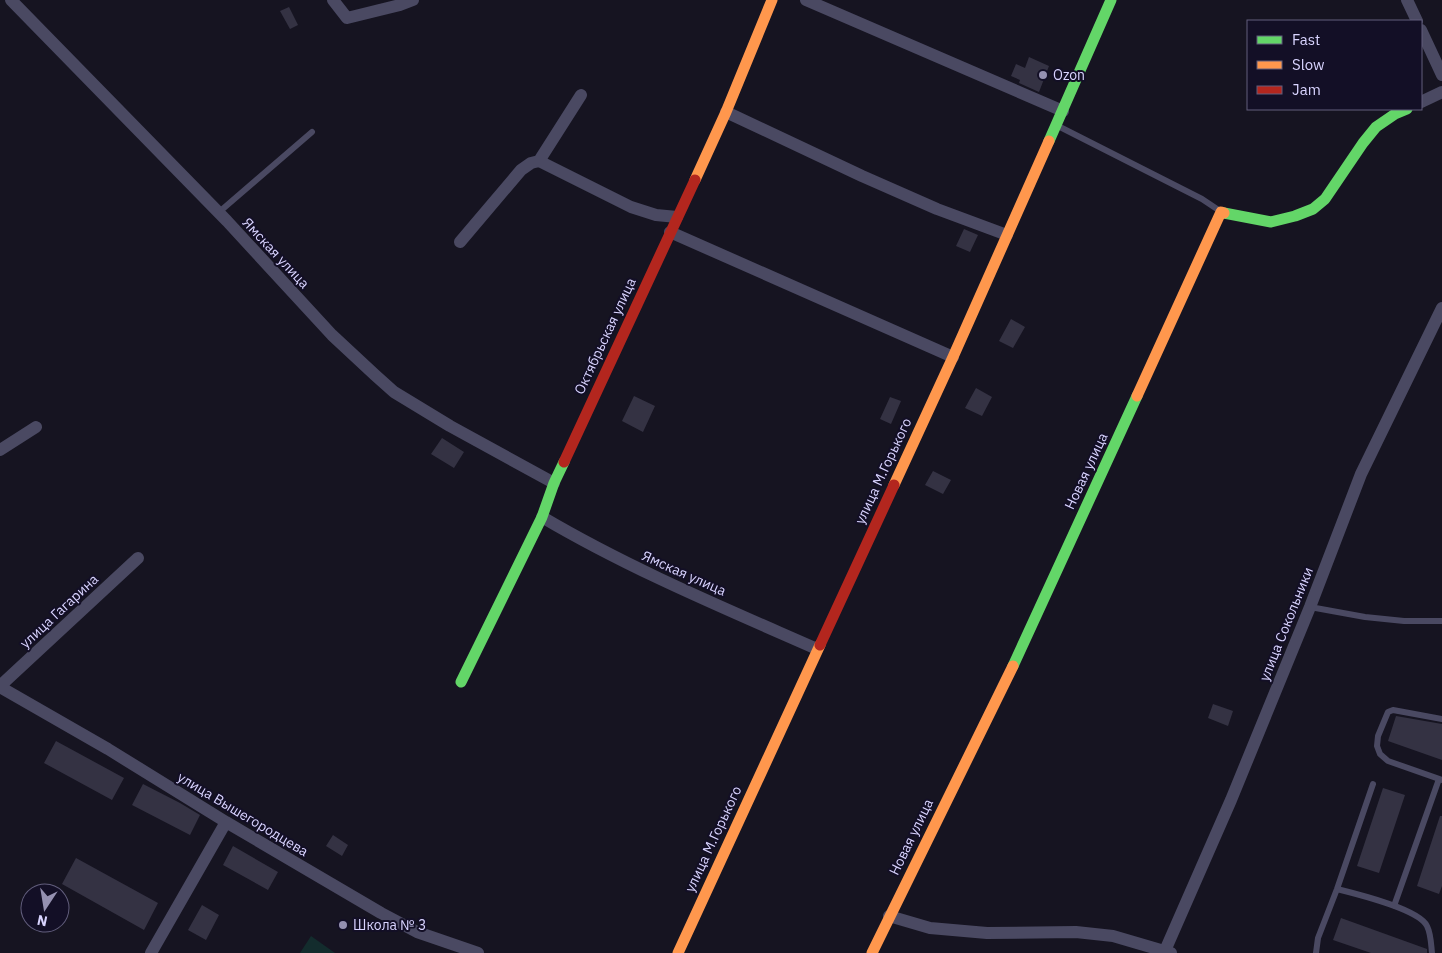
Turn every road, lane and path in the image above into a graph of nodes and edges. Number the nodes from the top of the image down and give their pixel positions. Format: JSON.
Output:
{"nodes":[{"id":1,"x":10,"y":0,"type":"edge"},
{"id":2,"x":333,"y":0,"type":"edge"},
{"id":3,"x":413,"y":0,"type":"edge"},
{"id":4,"x":772,"y":0,"type":"edge"},
{"id":5,"x":806,"y":0,"type":"edge"},
{"id":6,"x":1111,"y":0,"type":"edge"},
{"id":7,"x":1407,"y":0,"type":"edge"},
{"id":8,"x":1417,"y":20,"type":"edge"},
{"id":9,"x":1422,"y":32,"type":"edge"},
{"id":10,"x":1442,"y":75,"type":"edge"},
{"id":11,"x":1442,"y":92,"type":"edge"},
{"id":12,"x":581,"y":95,"type":"dead end"},
{"id":13,"x":1422,"y":102,"type":"edge"},
{"id":14,"x":1404,"y":110,"type":"edge"},
{"id":15,"x":1063,"y":111,"type":"junction"},
{"id":16,"x":726,"y":112,"type":"junction"},
{"id":17,"x":1056,"y":125,"type":"junction"},
{"id":18,"x":312,"y":132,"type":"dead end"},
{"id":19,"x":539,"y":161,"type":"junction"},
{"id":20,"x":1221,"y":212,"type":"junction"},
{"id":21,"x":218,"y":213,"type":"junction"},
{"id":22,"x":677,"y":217,"type":"junction"},
{"id":23,"x":670,"y":232,"type":"junction"},
{"id":24,"x":1007,"y":235,"type":"junction"},
{"id":25,"x":460,"y":242,"type":"dead end"},
{"id":26,"x":1442,"y":308,"type":"edge"},
{"id":27,"x":953,"y":357,"type":"junction"},
{"id":28,"x":36,"y":427,"type":"dead end"},
{"id":29,"x":0,"y":450,"type":"edge"},
{"id":30,"x":554,"y":483,"type":"junction"},
{"id":31,"x":542,"y":517,"type":"junction"},
{"id":32,"x":138,"y":558,"type":"dead end"},
{"id":33,"x":1310,"y":607,"type":"junction"},
{"id":34,"x":1442,"y":621,"type":"edge"},
{"id":35,"x":817,"y":649,"type":"junction"},
{"id":36,"x":461,"y":682,"type":"dead end"},
{"id":37,"x":0,"y":686,"type":"edge"},
{"id":38,"x":1442,"y":719,"type":"edge"},
{"id":39,"x":1440,"y":779,"type":"edge"},
{"id":40,"x":1373,"y":784,"type":"dead end"},
{"id":41,"x":226,"y":822,"type":"junction"},
{"id":42,"x":1337,"y":888,"type":"junction"},
{"id":43,"x":1394,"y":906,"type":"junction"},
{"id":44,"x":889,"y":916,"type":"junction"},
{"id":45,"x":1167,"y":952,"type":"edge"},
{"id":46,"x":152,"y":953,"type":"edge"},
{"id":47,"x":478,"y":953,"type":"edge"},
{"id":48,"x":678,"y":953,"type":"edge"},
{"id":49,"x":872,"y":953,"type":"edge"},
{"id":50,"x":1316,"y":953,"type":"edge"},
{"id":51,"x":1432,"y":953,"type":"edge"}],
"edges":[{"from":1,"to":21,"type":"street","name":"Ямская улица"},
{"from":2,"to":3,"type":"street"},
{"from":4,"to":16,"type":"street","name":"Октябрьская улица"},
{"from":5,"to":15,"type":"street"},
{"from":6,"to":15,"type":"street","name":"улица М.Горького"},
{"from":7,"to":8,"type":"street"},
{"from":9,"to":10,"type":"street"},
{"from":11,"to":13,"type":"street"},
{"from":12,"to":19,"type":"street"},
{"from":14,"to":20,"type":"street"},
{"from":15,"to":17,"type":"street","name":"улица М.Горького"},
{"from":16,"to":22,"type":"street","name":"Октябрьская улица"},
{"from":16,"to":24,"type":"street"},
{"from":17,"to":20,"type":"lane"},
{"from":17,"to":24,"type":"street","name":"улица М.Горького"},
{"from":18,"to":21,"type":"lane"},
{"from":19,"to":22,"type":"street"},
{"from":19,"to":25,"type":"street"},
{"from":20,"to":44,"type":"street","name":"Новая улица"},
{"from":21,"to":30,"type":"street","name":"Ямская улица"},
{"from":22,"to":23,"type":"street","name":"Октябрьская улица"},
{"from":23,"to":27,"type":"street"},
{"from":23,"to":30,"type":"street","name":"Октябрьская улица"},
{"from":24,"to":27,"type":"street","name":"улица М.Горького"},
{"from":26,"to":33,"type":"street","name":"улица Сокольники"},
{"from":27,"to":35,"type":"street","name":"улица М.Горького"},
{"from":28,"to":29,"type":"street"},
{"from":30,"to":31,"type":"street","name":"Октябрьская улица"},
{"from":31,"to":35,"type":"street","name":"Ямская улица"},
{"from":31,"to":36,"type":"street","name":"Октябрьская улица"},
{"from":32,"to":37,"type":"street","name":"улица Гагарина"},
{"from":33,"to":34,"type":"lane"},
{"from":33,"to":45,"type":"street","name":"улица Сокольники"},
{"from":35,"to":48,"type":"street","name":"улица М.Горького"},
{"from":37,"to":41,"type":"street","name":"улица Вышегородцева"},
{"from":38,"to":39,"type":"lane"},
{"from":39,"to":43,"type":"lane"},
{"from":40,"to":42,"type":"lane"},
{"from":41,"to":46,"type":"street"},
{"from":41,"to":47,"type":"street","name":"улица Вышегородцева"},
{"from":42,"to":43,"type":"lane"},
{"from":42,"to":50,"type":"lane"},
{"from":43,"to":51,"type":"lane"},
{"from":44,"to":45,"type":"street"},
{"from":44,"to":49,"type":"street","name":"Новая улица"}]}
